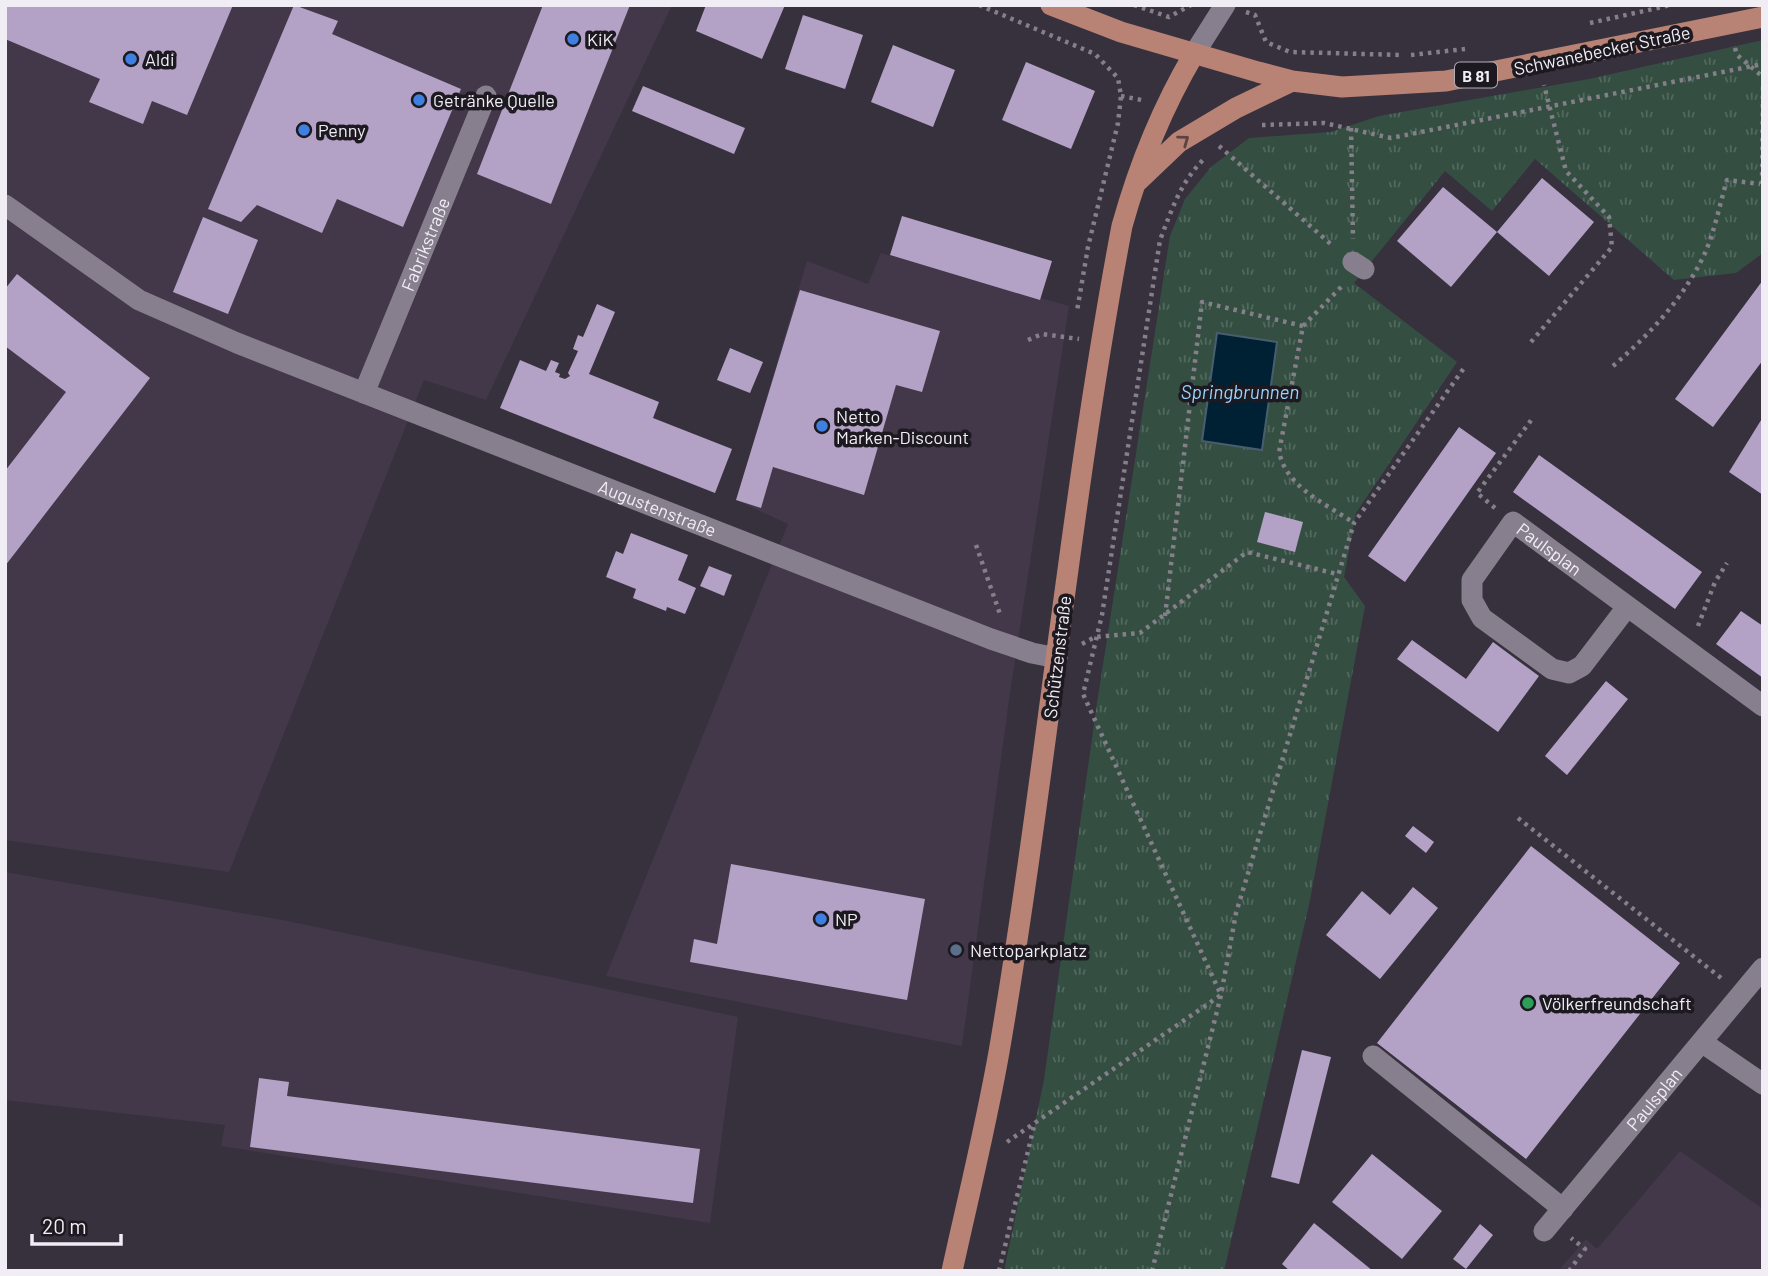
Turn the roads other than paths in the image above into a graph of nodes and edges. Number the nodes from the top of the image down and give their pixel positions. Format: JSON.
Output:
{"nodes":[{"id":1,"x":1051,"y":5,"type":"edge"},
{"id":2,"x":1231,"y":7,"type":"edge"},
{"id":3,"x":1763,"y":17,"type":"edge"},
{"id":4,"x":1194,"y":54,"type":"junction"},
{"id":5,"x":1292,"y":81,"type":"junction"},
{"id":6,"x":486,"y":96,"type":"dead end"},
{"id":7,"x":1133,"y":186,"type":"junction"},
{"id":8,"x":5,"y":205,"type":"edge"},
{"id":9,"x":364,"y":393,"type":"junction"},
{"id":10,"x":1627,"y":607,"type":"junction"},
{"id":11,"x":1057,"y":657,"type":"junction"},
{"id":12,"x":1763,"y":706,"type":"edge"},
{"id":13,"x":1763,"y":968,"type":"edge"},
{"id":14,"x":1703,"y":1043,"type":"junction"},
{"id":15,"x":1373,"y":1056,"type":"dead end"},
{"id":16,"x":1763,"y":1084,"type":"edge"},
{"id":17,"x":952,"y":1271,"type":"edge"}],
"edges":[{"from":1,"to":4,"type":"main road","number":"B 81"},
{"from":2,"to":4,"type":"street"},
{"from":3,"to":5,"type":"main road","name":"Schwanebecker Straße","number":"B 81"},
{"from":4,"to":5,"type":"main road","name":"Schwanebecker Straße","number":"B 81"},
{"from":4,"to":7,"type":"main road","name":"Schützenstraße"},
{"from":7,"to":5,"type":"main road","one_way":true},
{"from":6,"to":9,"type":"street","name":"Fabrikstraße"},
{"from":7,"to":11,"type":"main road","name":"Schützenstraße"},
{"from":8,"to":9,"type":"street","name":"Augustenstraße"},
{"from":9,"to":11,"type":"street","name":"Augustenstraße"},
{"from":10,"to":10,"type":"street","name":"Paulsplan"},
{"from":10,"to":12,"type":"street","name":"Paulsplan"},
{"from":11,"to":17,"type":"main road","name":"Schützenstraße"},
{"from":13,"to":14,"type":"street","name":"Paulsplan"},
{"from":14,"to":15,"type":"street","name":"Paulsplan"},
{"from":14,"to":16,"type":"street"}]}
